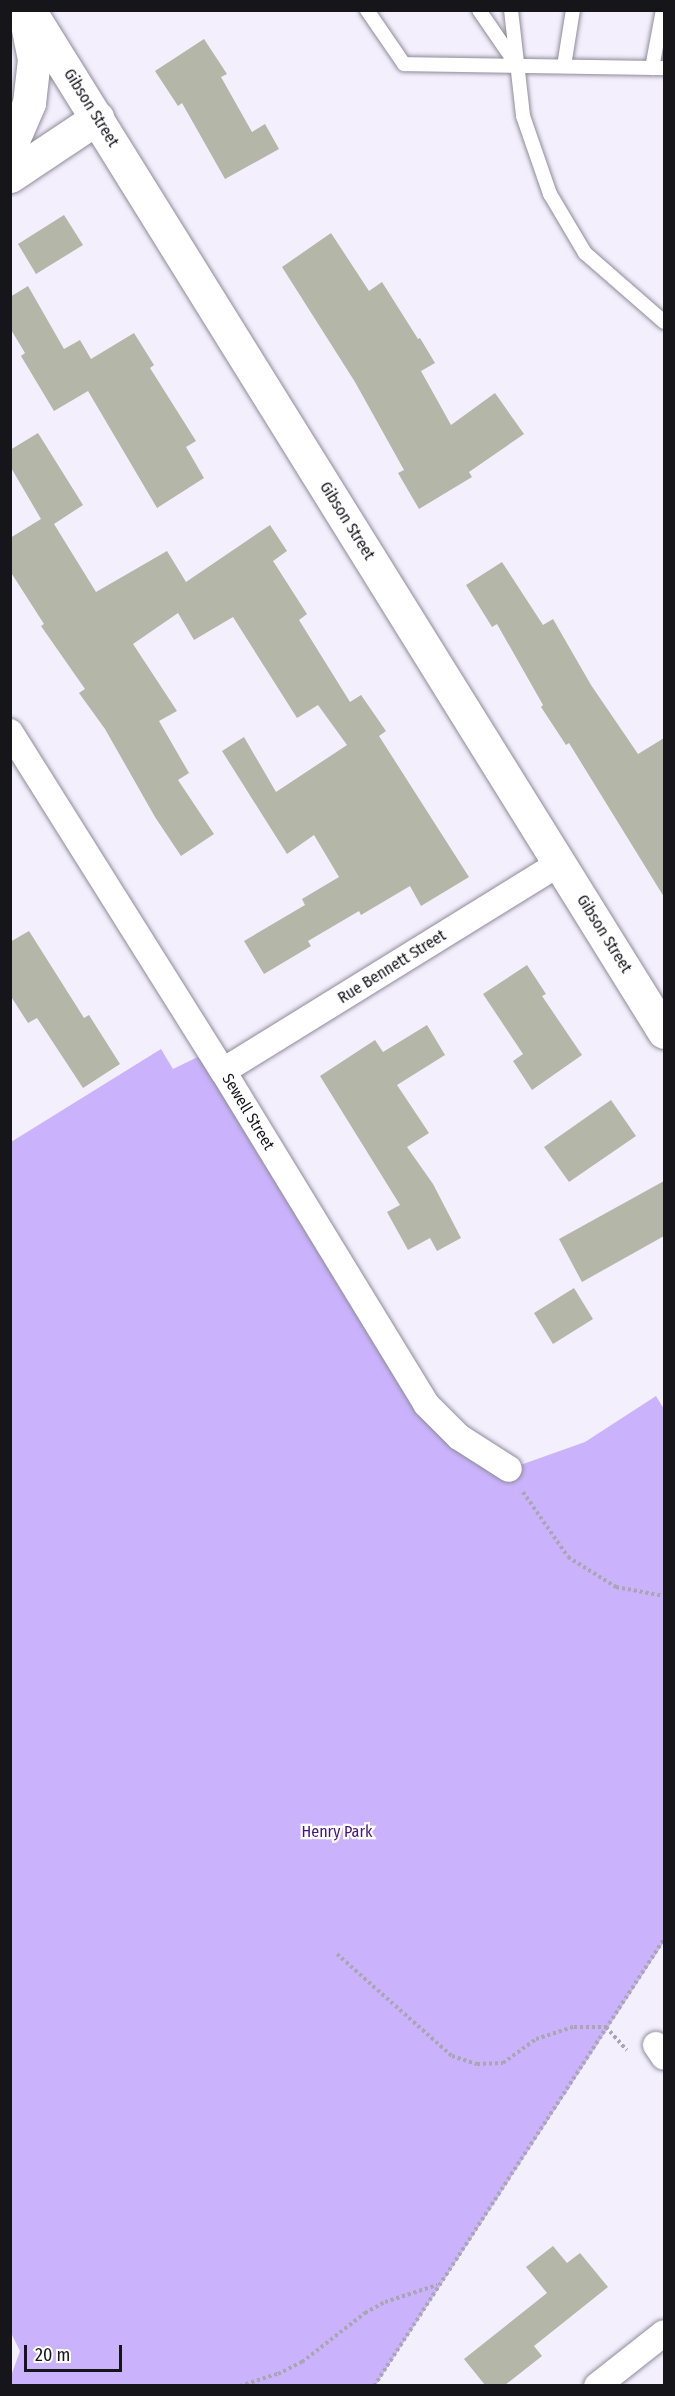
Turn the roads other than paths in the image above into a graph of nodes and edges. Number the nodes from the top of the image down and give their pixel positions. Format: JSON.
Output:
{"nodes":[{"id":1,"x":24,"y":10,"type":"edge"},
{"id":2,"x":29,"y":10,"type":"edge"},
{"id":3,"x":367,"y":10,"type":"edge"},
{"id":4,"x":479,"y":10,"type":"edge"},
{"id":5,"x":511,"y":10,"type":"edge"},
{"id":6,"x":573,"y":10,"type":"edge"},
{"id":7,"x":663,"y":10,"type":"edge"},
{"id":8,"x":517,"y":66,"type":"junction"},
{"id":9,"x":564,"y":66,"type":"junction"},
{"id":10,"x":658,"y":68,"type":"edge"},
{"id":11,"x":97,"y":118,"type":"junction"},
{"id":12,"x":10,"y":147,"type":"edge"},
{"id":13,"x":10,"y":176,"type":"edge"},
{"id":14,"x":664,"y":322,"type":"edge"},
{"id":15,"x":10,"y":732,"type":"edge"},
{"id":16,"x":560,"y":864,"type":"junction"},
{"id":17,"x":664,"y":1032,"type":"edge"},
{"id":18,"x":223,"y":1071,"type":"junction"},
{"id":19,"x":509,"y":1469,"type":"road end"},
{"id":20,"x":664,"y":2333,"type":"edge"},
{"id":21,"x":597,"y":2385,"type":"edge"}],
"edges":[{"from":1,"to":12,"type":"main road"},
{"from":2,"to":11,"type":"main road","name":"Gibson Street"},
{"from":3,"to":8,"type":"lane"},
{"from":4,"to":8,"type":"lane"},
{"from":5,"to":8,"type":"lane"},
{"from":6,"to":9,"type":"lane"},
{"from":7,"to":10,"type":"lane"},
{"from":8,"to":9,"type":"lane"},
{"from":8,"to":14,"type":"lane"},
{"from":9,"to":10,"type":"lane"},
{"from":11,"to":13,"type":"main road"},
{"from":11,"to":16,"type":"main road","name":"Gibson Street"},
{"from":15,"to":18,"type":"street","name":"Sewell Street"},
{"from":16,"to":17,"type":"main road","name":"Gibson Street"},
{"from":16,"to":18,"type":"street","name":"Rue Bennett Street"},
{"from":18,"to":19,"type":"street","name":"Sewell Street"},
{"from":20,"to":21,"type":"street"}]}
